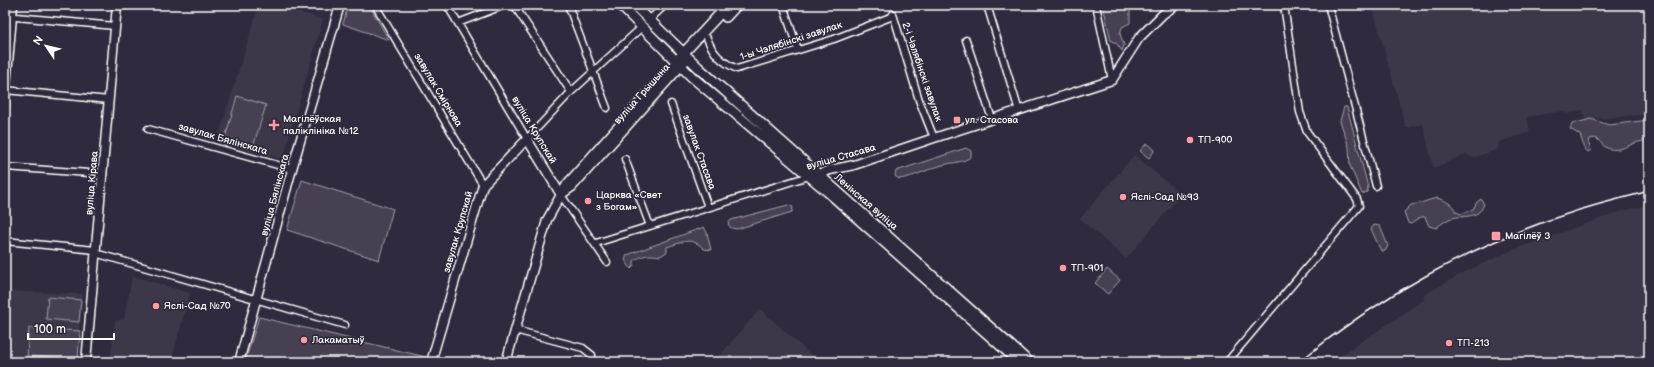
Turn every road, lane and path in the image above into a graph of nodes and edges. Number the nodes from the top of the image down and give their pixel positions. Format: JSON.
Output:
{"nodes":[{"id":1,"x":14,"y":5,"type":"edge"},
{"id":2,"x":117,"y":5,"type":"edge"},
{"id":3,"x":340,"y":5,"type":"edge"},
{"id":4,"x":375,"y":5,"type":"edge"},
{"id":5,"x":447,"y":5,"type":"edge"},
{"id":6,"x":505,"y":5,"type":"edge"},
{"id":7,"x":514,"y":5,"type":"edge"},
{"id":8,"x":568,"y":5,"type":"edge"},
{"id":9,"x":620,"y":5,"type":"edge"},
{"id":10,"x":634,"y":5,"type":"edge"},
{"id":11,"x":665,"y":5,"type":"edge"},
{"id":12,"x":728,"y":5,"type":"edge"},
{"id":13,"x":737,"y":5,"type":"edge"},
{"id":14,"x":987,"y":5,"type":"edge"},
{"id":15,"x":1096,"y":5,"type":"edge"},
{"id":16,"x":1176,"y":5,"type":"edge"},
{"id":17,"x":1284,"y":5,"type":"edge"},
{"id":18,"x":1328,"y":5,"type":"edge"},
{"id":19,"x":491,"y":7,"type":"edge"},
{"id":20,"x":784,"y":8,"type":"dead end"},
{"id":21,"x":893,"y":15,"type":"joint"},
{"id":22,"x":5,"y":16,"type":"edge"},
{"id":23,"x":13,"y":17,"type":"junction"},
{"id":24,"x":458,"y":23,"type":"junction"},
{"id":25,"x":645,"y":24,"type":"junction"},
{"id":26,"x":115,"y":26,"type":"junction"},
{"id":27,"x":707,"y":38,"type":"junction"},
{"id":28,"x":966,"y":40,"type":"dead end"},
{"id":29,"x":798,"y":50,"type":"junction"},
{"id":30,"x":686,"y":56,"type":"junction"},
{"id":31,"x":678,"y":64,"type":"junction"},
{"id":32,"x":592,"y":73,"type":"junction"},
{"id":33,"x":1112,"y":80,"type":"junction"},
{"id":34,"x":6,"y":90,"type":"edge"},
{"id":35,"x":571,"y":92,"type":"junction"},
{"id":36,"x":109,"y":100,"type":"junction"},
{"id":37,"x":671,"y":104,"type":"dead end"},
{"id":38,"x":607,"y":108,"type":"dead end"},
{"id":39,"x":5,"y":109,"type":"edge"},
{"id":40,"x":1019,"y":111,"type":"junction"},
{"id":41,"x":992,"y":119,"type":"junction"},
{"id":42,"x":148,"y":129,"type":"dead end"},
{"id":43,"x":934,"y":138,"type":"junction"},
{"id":44,"x":527,"y":139,"type":"junction"},
{"id":45,"x":625,"y":159,"type":"dead end"},
{"id":46,"x":5,"y":167,"type":"edge"},
{"id":47,"x":292,"y":169,"type":"junction"},
{"id":48,"x":103,"y":174,"type":"junction"},
{"id":49,"x":814,"y":175,"type":"junction"},
{"id":50,"x":483,"y":185,"type":"junction"},
{"id":51,"x":1376,"y":186,"type":"dead end"},
{"id":52,"x":561,"y":195,"type":"junction"},
{"id":53,"x":708,"y":207,"type":"junction"},
{"id":54,"x":650,"y":226,"type":"junction"},
{"id":55,"x":5,"y":241,"type":"edge"},
{"id":56,"x":596,"y":243,"type":"junction"},
{"id":57,"x":95,"y":251,"type":"junction"},
{"id":58,"x":607,"y":262,"type":"dead end"},
{"id":59,"x":937,"y":284,"type":"junction"},
{"id":60,"x":256,"y":299,"type":"junction"},
{"id":61,"x":345,"y":325,"type":"dead end"},
{"id":62,"x":515,"y":330,"type":"junction"},
{"id":63,"x":86,"y":362,"type":"edge"},
{"id":64,"x":239,"y":362,"type":"edge"},
{"id":65,"x":431,"y":362,"type":"edge"},
{"id":66,"x":506,"y":362,"type":"edge"},
{"id":67,"x":591,"y":362,"type":"edge"},
{"id":68,"x":1019,"y":362,"type":"edge"},
{"id":69,"x":1029,"y":362,"type":"edge"},
{"id":70,"x":1226,"y":362,"type":"edge"}],
"edges":[{"from":1,"to":23,"type":"street"},
{"from":2,"to":26,"type":"main road","name":"вуліца Кірава"},
{"from":3,"to":47,"type":"main road","name":"вуліца Бялінскага"},
{"from":4,"to":50,"type":"street","name":"завулак Смірнова"},
{"from":5,"to":24,"type":"street","name":"вуліца Крупскай"},
{"from":6,"to":19,"type":"street"},
{"from":7,"to":35,"type":"street"},
{"from":8,"to":32,"type":"street"},
{"from":9,"to":25,"type":"main road"},
{"from":10,"to":25,"type":"main road"},
{"from":11,"to":25,"type":"street","name":"завулак Крупскай"},
{"from":12,"to":30,"type":"main road","name":"вуліца Грышына"},
{"from":13,"to":27,"type":"main road","name":"вуліца Грышына"},
{"from":14,"to":40,"type":"street"},
{"from":15,"to":33,"type":"street"},
{"from":16,"to":33,"type":"main road"},
{"from":17,"to":70,"type":"street"},
{"from":18,"to":51,"type":"street"},
{"from":19,"to":24,"type":"street"},
{"from":20,"to":29,"type":"street"},
{"from":21,"to":29,"type":"street","name":"1-ы Чэлябінскі завулак"},
{"from":21,"to":43,"type":"street","name":"2-і Чэлябінскі завулак"},
{"from":22,"to":23,"type":"street"},
{"from":23,"to":26,"type":"street"},
{"from":23,"to":34,"type":"street"},
{"from":24,"to":44,"type":"street","name":"вуліца Крупскай"},
{"from":25,"to":30,"type":"main road"},
{"from":25,"to":31,"type":"main road"},
{"from":25,"to":32,"type":"street","name":"завулак Крупскай"},
{"from":26,"to":36,"type":"main road","name":"вуліца Кірава"},
{"from":27,"to":29,"type":"street","name":"1-ы Чэлябінскі завулак"},
{"from":27,"to":30,"type":"main road","name":"вуліца Грышына"},
{"from":28,"to":41,"type":"street"},
{"from":30,"to":31,"type":"main road","name":"вуліца Грышына"},
{"from":30,"to":49,"type":"main road","name":"Ленінская вуліца"},
{"from":31,"to":49,"type":"main road","name":"Ленінская вуліца"},
{"from":31,"to":52,"type":"main road","name":"вуліца Грышына"},
{"from":32,"to":35,"type":"street","name":"завулак Крупскай"},
{"from":32,"to":38,"type":"street"},
{"from":33,"to":40,"type":"main road","name":"вуліца Стасава"},
{"from":34,"to":36,"type":"street"},
{"from":34,"to":39,"type":"street"},
{"from":35,"to":44,"type":"street","name":"завулак Крупскай"},
{"from":36,"to":48,"type":"main road","name":"вуліца Кірава"},
{"from":37,"to":53,"type":"street","name":"завулак Стасава"},
{"from":40,"to":41,"type":"main road","name":"вуліца Стасава"},
{"from":41,"to":43,"type":"main road","name":"вуліца Стасава"},
{"from":42,"to":47,"type":"street","name":"завулак Бялінскага"},
{"from":43,"to":49,"type":"main road","name":"вуліца Стасава"},
{"from":44,"to":50,"type":"main road","name":"завулак Крупскай"},
{"from":44,"to":52,"type":"main road","name":"вуліца Крупскай"},
{"from":45,"to":54,"type":"street"},
{"from":46,"to":48,"type":"street"},
{"from":47,"to":60,"type":"main road","name":"вуліца Бялінскага"},
{"from":48,"to":57,"type":"main road","name":"вуліца Кірава"},
{"from":49,"to":53,"type":"street","name":"вуліца Стасава"},
{"from":49,"to":59,"type":"main road","name":"Ленінская вуліца"},
{"from":50,"to":65,"type":"main road","name":"завулак Крупскай"},
{"from":52,"to":56,"type":"street","name":"вуліца Крупскай"},
{"from":52,"to":62,"type":"main road","name":"вуліца Грышына"},
{"from":53,"to":54,"type":"street","name":"вуліца Стасава"},
{"from":54,"to":56,"type":"street","name":"вуліца Стасава"},
{"from":55,"to":57,"type":"street"},
{"from":56,"to":58,"type":"street","name":"вуліца Крупскай"},
{"from":57,"to":60,"type":"street"},
{"from":57,"to":63,"type":"main road","name":"вуліца Кірава"},
{"from":59,"to":68,"type":"main road","name":"Ленінская вуліца"},
{"from":59,"to":69,"type":"main road","name":"Ленінская вуліца"},
{"from":60,"to":61,"type":"street"},
{"from":60,"to":64,"type":"main road","name":"вуліца Бялінскага"},
{"from":62,"to":66,"type":"main road","name":"вуліца Грышына"},
{"from":62,"to":67,"type":"street"}]}
